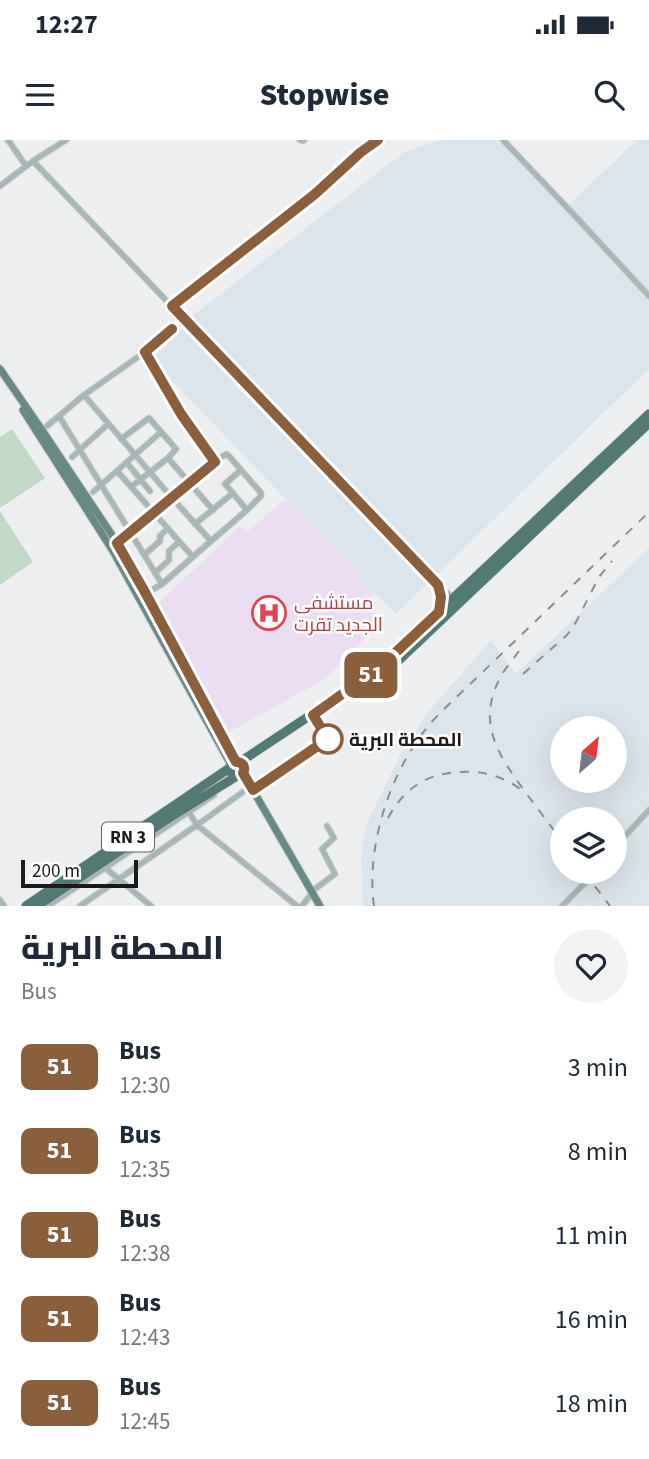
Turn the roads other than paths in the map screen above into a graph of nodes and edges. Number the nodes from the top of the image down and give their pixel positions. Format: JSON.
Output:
{"nodes":[{"id":1,"x":8,"y":140,"type":"edge"},
{"id":2,"x":66,"y":140,"type":"edge"},
{"id":3,"x":378,"y":140,"type":"edge"},
{"id":4,"x":503,"y":140,"type":"edge"},
{"id":5,"x":33,"y":162,"type":"junction"},
{"id":6,"x":26,"y":166,"type":"junction"},
{"id":7,"x":0,"y":186,"type":"edge"},
{"id":8,"x":649,"y":296,"type":"edge"},
{"id":9,"x":172,"y":306,"type":"junction"},
{"id":10,"x":184,"y":319,"type":"junction"},
{"id":11,"x":145,"y":352,"type":"junction"},
{"id":12,"x":0,"y":369,"type":"edge"},
{"id":13,"x":0,"y":376,"type":"edge"},
{"id":14,"x":10,"y":386,"type":"junction"},
{"id":15,"x":84,"y":395,"type":"junction"},
{"id":16,"x":649,"y":414,"type":"edge"},
{"id":17,"x":29,"y":415,"type":"junction"},
{"id":18,"x":59,"y":416,"type":"junction"},
{"id":19,"x":649,"y":423,"type":"edge"},
{"id":20,"x":108,"y":424,"type":"junction"},
{"id":21,"x":47,"y":426,"type":"dead end"},
{"id":22,"x":162,"y":432,"type":"junction"},
{"id":23,"x":121,"y":439,"type":"junction"},
{"id":24,"x":80,"y":450,"type":"junction"},
{"id":25,"x":137,"y":456,"type":"junction"},
{"id":26,"x":72,"y":457,"type":"dead end"},
{"id":27,"x":168,"y":458,"type":"junction"},
{"id":28,"x":215,"y":462,"type":"junction"},
{"id":29,"x":127,"y":463,"type":"junction"},
{"id":30,"x":241,"y":470,"type":"junction"},
{"id":31,"x":118,"y":472,"type":"junction"},
{"id":32,"x":151,"y":472,"type":"junction"},
{"id":33,"x":141,"y":479,"type":"junction"},
{"id":34,"x":189,"y":483,"type":"junction"},
{"id":35,"x":102,"y":486,"type":"junction"},
{"id":36,"x":131,"y":487,"type":"junction"},
{"id":37,"x":150,"y":491,"type":"dead end"},
{"id":38,"x":93,"y":492,"type":"dead end"},
{"id":39,"x":233,"y":493,"type":"junction"},
{"id":40,"x":172,"y":498,"type":"junction"},
{"id":41,"x":213,"y":510,"type":"junction"},
{"id":42,"x":247,"y":510,"type":"junction"},
{"id":43,"x":153,"y":514,"type":"junction"},
{"id":44,"x":195,"y":524,"type":"junction"},
{"id":45,"x":167,"y":529,"type":"junction"},
{"id":46,"x":529,"y":531,"type":"junction"},
{"id":47,"x":130,"y":533,"type":"junction"},
{"id":48,"x":211,"y":541,"type":"junction"},
{"id":49,"x":179,"y":542,"type":"junction"},
{"id":50,"x":117,"y":543,"type":"junction"},
{"id":51,"x":144,"y":555,"type":"junction"},
{"id":52,"x":193,"y":557,"type":"junction"},
{"id":53,"x":155,"y":573,"type":"junction"},
{"id":54,"x":162,"y":584,"type":"junction"},
{"id":55,"x":438,"y":585,"type":"junction"},
{"id":56,"x":146,"y":594,"type":"junction"},
{"id":57,"x":138,"y":597,"type":"junction"},
{"id":58,"x":456,"y":601,"type":"junction"},
{"id":59,"x":439,"y":612,"type":"junction"},
{"id":60,"x":314,"y":717,"type":"junction"},
{"id":61,"x":238,"y":769,"type":"junction"},
{"id":62,"x":250,"y":790,"type":"junction"},
{"id":63,"x":187,"y":810,"type":"junction"},
{"id":64,"x":649,"y":810,"type":"edge"},
{"id":65,"x":197,"y":825,"type":"junction"},
{"id":66,"x":327,"y":826,"type":"dead end"},
{"id":67,"x":627,"y":832,"type":"edge"},
{"id":68,"x":103,"y":866,"type":"junction"},
{"id":69,"x":119,"y":879,"type":"junction"},
{"id":70,"x":584,"y":884,"type":"edge"},
{"id":71,"x":310,"y":895,"type":"junction"},
{"id":72,"x":0,"y":900,"type":"edge"},
{"id":73,"x":51,"y":903,"type":"edge"},
{"id":74,"x":147,"y":905,"type":"edge"},
{"id":75,"x":4,"y":906,"type":"edge"},
{"id":76,"x":26,"y":906,"type":"edge"},
{"id":77,"x":37,"y":906,"type":"edge"},
{"id":78,"x":80,"y":906,"type":"edge"},
{"id":79,"x":300,"y":906,"type":"edge"},
{"id":80,"x":317,"y":906,"type":"edge"},
{"id":81,"x":562,"y":906,"type":"edge"}],
"edges":[{"from":1,"to":6,"type":"street"},
{"from":2,"to":5,"type":"street"},
{"from":3,"to":9,"type":"street"},
{"from":4,"to":8,"type":"street"},
{"from":5,"to":6,"type":"street"},
{"from":5,"to":9,"type":"street"},
{"from":6,"to":7,"type":"street"},
{"from":9,"to":10,"type":"street"},
{"from":10,"to":11,"type":"street"},
{"from":10,"to":55,"type":"street"},
{"from":11,"to":15,"type":"street"},
{"from":11,"to":28,"type":"street"},
{"from":12,"to":14,"type":"main road"},
{"from":13,"to":14,"type":"main road"},
{"from":14,"to":17,"type":"main road"},
{"from":15,"to":18,"type":"street"},
{"from":15,"to":20,"type":"street"},
{"from":16,"to":46,"type":"highway","number":"RN 3"},
{"from":17,"to":50,"type":"main road"},
{"from":17,"to":57,"type":"main road"},
{"from":18,"to":21,"type":"street"},
{"from":18,"to":24,"type":"street"},
{"from":19,"to":46,"type":"highway","number":"RN 3"},
{"from":20,"to":23,"type":"street"},
{"from":20,"to":24,"type":"street"},
{"from":22,"to":23,"type":"street"},
{"from":22,"to":25,"type":"street"},
{"from":22,"to":27,"type":"street"},
{"from":23,"to":25,"type":"street"},
{"from":24,"to":26,"type":"street"},
{"from":24,"to":35,"type":"street"},
{"from":25,"to":29,"type":"street"},
{"from":25,"to":32,"type":"street"},
{"from":27,"to":32,"type":"street"},
{"from":27,"to":34,"type":"street"},
{"from":28,"to":30,"type":"street"},
{"from":28,"to":34,"type":"street"},
{"from":29,"to":31,"type":"street"},
{"from":29,"to":33,"type":"street"},
{"from":30,"to":39,"type":"street"},
{"from":30,"to":42,"type":"street"},
{"from":31,"to":35,"type":"street"},
{"from":31,"to":36,"type":"street"},
{"from":32,"to":33,"type":"street"},
{"from":32,"to":40,"type":"street"},
{"from":33,"to":36,"type":"street"},
{"from":33,"to":37,"type":"street"},
{"from":34,"to":40,"type":"street"},
{"from":34,"to":41,"type":"street"},
{"from":35,"to":38,"type":"street"},
{"from":35,"to":47,"type":"street"},
{"from":36,"to":43,"type":"street"},
{"from":39,"to":41,"type":"street"},
{"from":39,"to":42,"type":"street"},
{"from":40,"to":43,"type":"street"},
{"from":40,"to":44,"type":"street"},
{"from":41,"to":44,"type":"street"},
{"from":42,"to":48,"type":"street"},
{"from":43,"to":45,"type":"street"},
{"from":43,"to":47,"type":"street"},
{"from":44,"to":48,"type":"street"},
{"from":45,"to":49,"type":"street"},
{"from":45,"to":51,"type":"street"},
{"from":46,"to":58,"type":"highway","number":"RN 3"},
{"from":47,"to":50,"type":"street"},
{"from":47,"to":51,"type":"street"},
{"from":48,"to":52,"type":"street"},
{"from":49,"to":52,"type":"street"},
{"from":49,"to":53,"type":"street"},
{"from":50,"to":56,"type":"main road"},
{"from":51,"to":53,"type":"street"},
{"from":52,"to":54,"type":"street"},
{"from":53,"to":54,"type":"street"},
{"from":54,"to":56,"type":"street"},
{"from":55,"to":58,"type":"street"},
{"from":55,"to":59,"type":"highway"},
{"from":56,"to":57,"type":"street"},
{"from":56,"to":61,"type":"main road"},
{"from":57,"to":61,"type":"main road"},
{"from":58,"to":59,"type":"highway","number":"RN 3"},
{"from":58,"to":60,"type":"highway","number":"RN 3"},
{"from":59,"to":60,"type":"highway","number":"RN 3"},
{"from":60,"to":61,"type":"highway","number":"RN 3"},
{"from":60,"to":62,"type":"street"},
{"from":61,"to":62,"type":"main road"},
{"from":61,"to":63,"type":"highway","number":"RN 3"},
{"from":61,"to":76,"type":"highway","number":"RN 3"},
{"from":62,"to":65,"type":"street"},
{"from":62,"to":71,"type":"main road"},
{"from":63,"to":65,"type":"street"},
{"from":63,"to":68,"type":"highway","number":"RN 3"},
{"from":64,"to":67,"type":"street"},
{"from":65,"to":69,"type":"street"},
{"from":65,"to":79,"type":"street"},
{"from":66,"to":71,"type":"street"},
{"from":68,"to":69,"type":"street"},
{"from":68,"to":73,"type":"highway","number":"RN 3"},
{"from":69,"to":74,"type":"street"},
{"from":69,"to":78,"type":"street"},
{"from":70,"to":81,"type":"street"},
{"from":71,"to":79,"type":"street"},
{"from":71,"to":80,"type":"main road"},
{"from":72,"to":75,"type":"street"},
{"from":73,"to":77,"type":"highway","number":"RN 3"}]}
